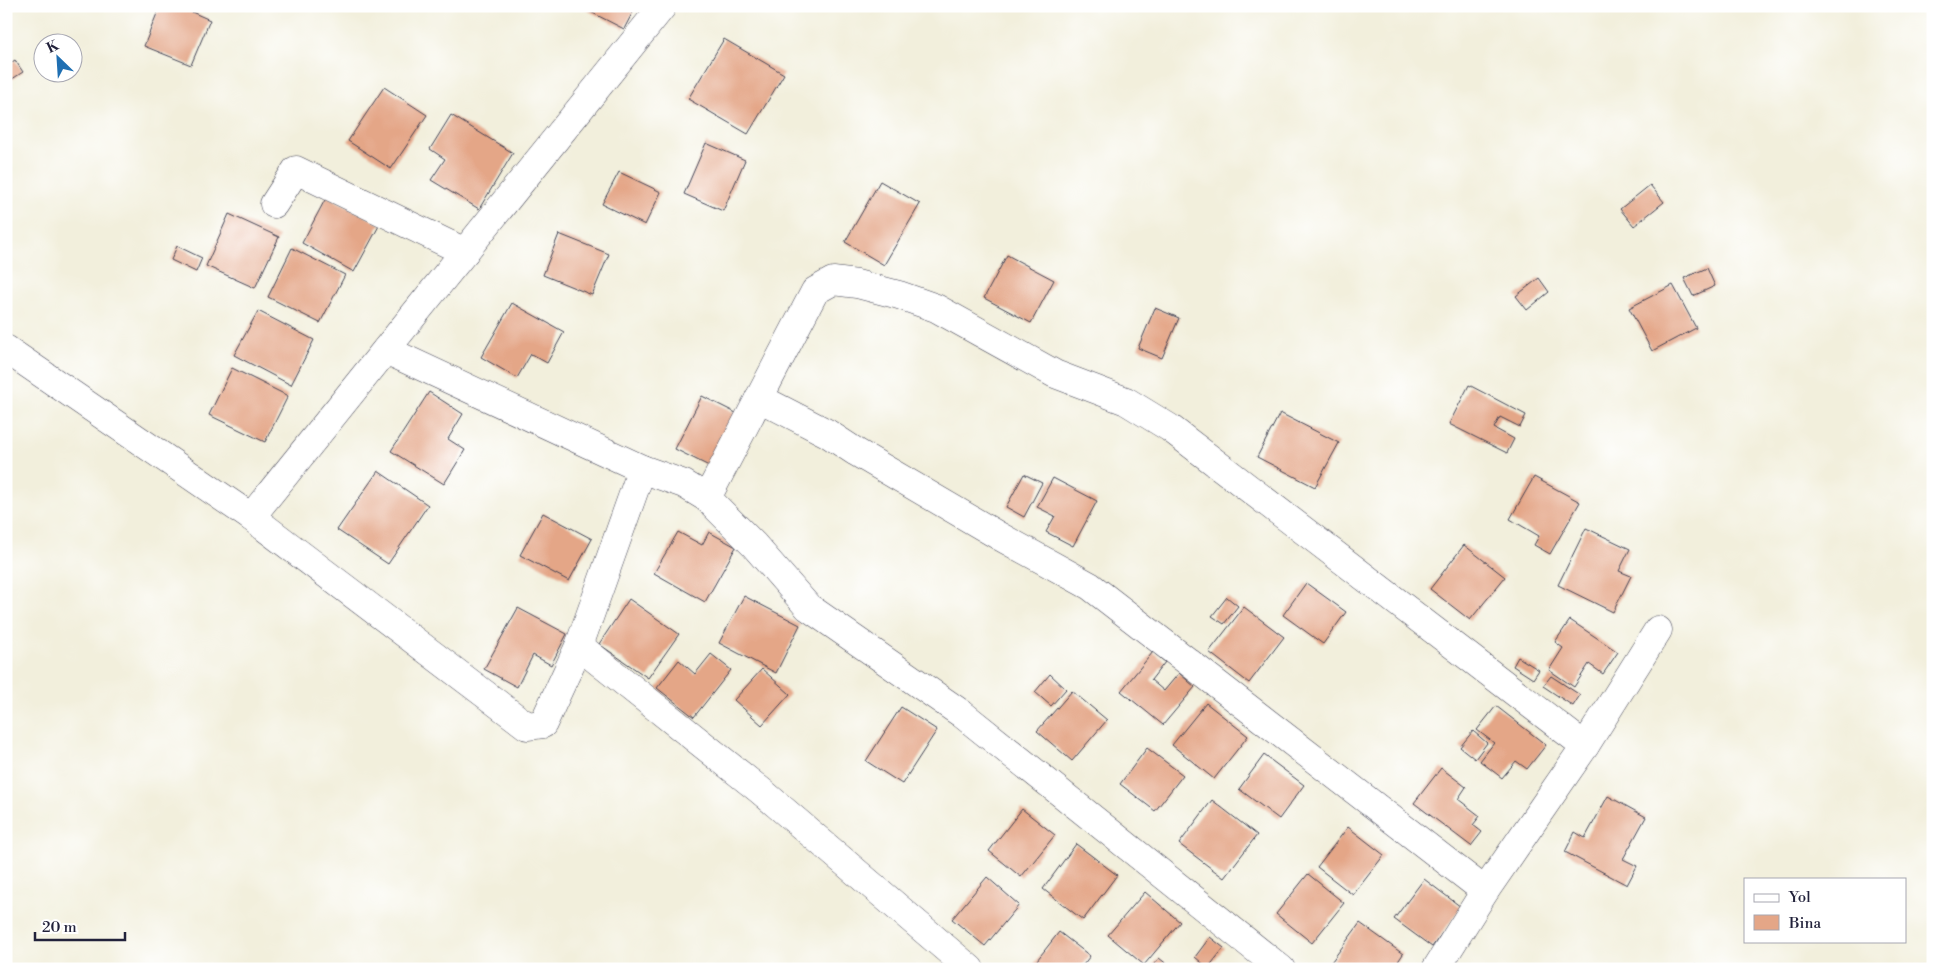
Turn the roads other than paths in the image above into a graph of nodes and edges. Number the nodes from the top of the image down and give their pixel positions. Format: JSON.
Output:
{"nodes":[{"id":1,"x":662,"y":7,"type":"edge"},
{"id":2,"x":274,"y":204,"type":"dead end"},
{"id":3,"x":465,"y":252,"type":"junction"},
{"id":4,"x":6,"y":349,"type":"edge"},
{"id":5,"x":386,"y":350,"type":"junction"},
{"id":6,"x":759,"y":398,"type":"junction"},
{"id":7,"x":642,"y":469,"type":"junction"},
{"id":8,"x":707,"y":498,"type":"junction"},
{"id":9,"x":251,"y":518,"type":"junction"},
{"id":10,"x":1658,"y":630,"type":"dead end"},
{"id":11,"x":580,"y":646,"type":"junction"},
{"id":12,"x":1585,"y":746,"type":"junction"},
{"id":13,"x":1485,"y":891,"type":"junction"},
{"id":14,"x":970,"y":969,"type":"edge"},
{"id":15,"x":1281,"y":969,"type":"edge"},
{"id":16,"x":1436,"y":969,"type":"edge"}],
"edges":[{"from":1,"to":3,"type":"street"},
{"from":2,"to":3,"type":"street"},
{"from":3,"to":5,"type":"street"},
{"from":4,"to":9,"type":"street"},
{"from":5,"to":7,"type":"street"},
{"from":5,"to":9,"type":"street"},
{"from":6,"to":8,"type":"street"},
{"from":6,"to":12,"type":"street"},
{"from":6,"to":13,"type":"street"},
{"from":7,"to":8,"type":"street"},
{"from":7,"to":11,"type":"street"},
{"from":8,"to":15,"type":"street"},
{"from":9,"to":11,"type":"street"},
{"from":10,"to":12,"type":"street"},
{"from":11,"to":14,"type":"street"},
{"from":12,"to":13,"type":"street"},
{"from":13,"to":16,"type":"street"}]}
